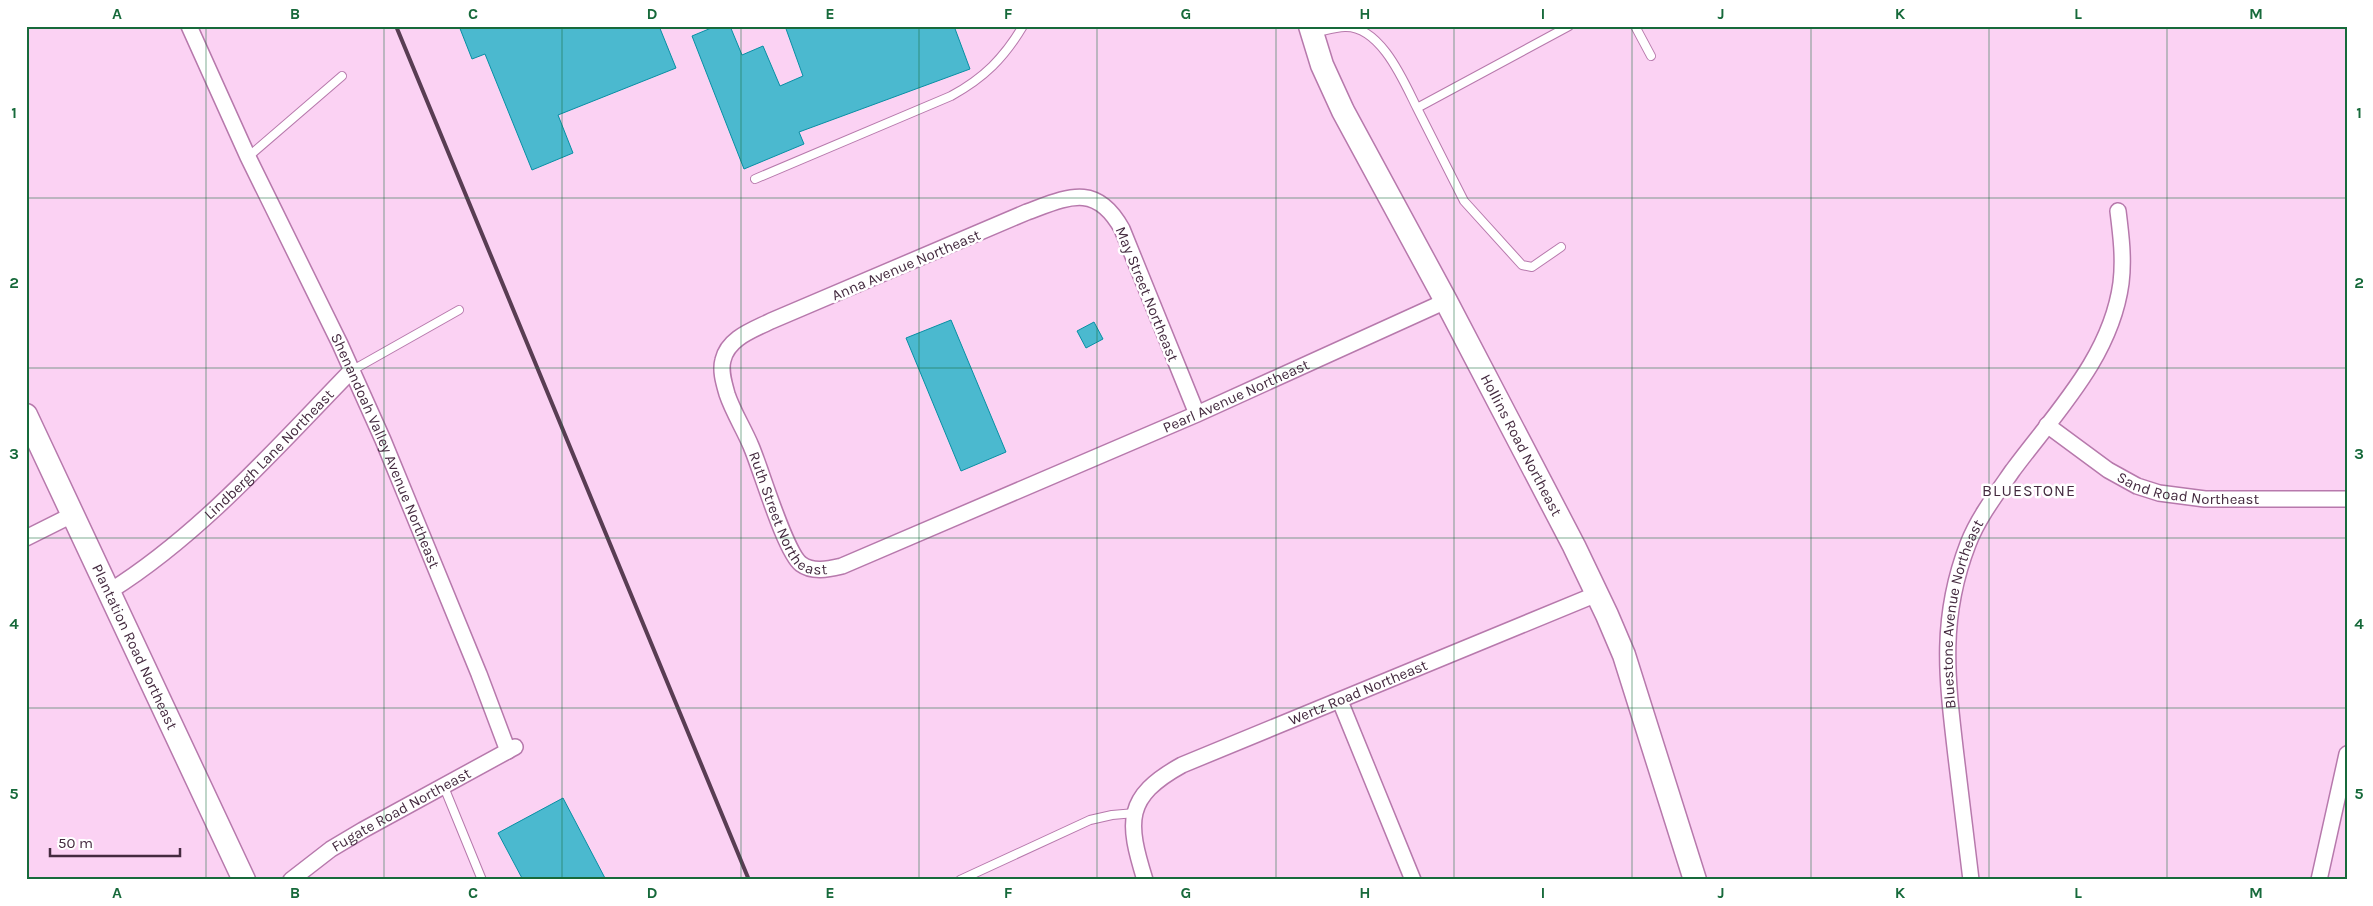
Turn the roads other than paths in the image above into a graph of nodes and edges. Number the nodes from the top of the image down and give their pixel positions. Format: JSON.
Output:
{"nodes":[{"id":1,"x":189,"y":26,"type":"edge"},
{"id":2,"x":1023,"y":26,"type":"edge"},
{"id":3,"x":1569,"y":26,"type":"edge"},
{"id":4,"x":1635,"y":26,"type":"edge"},
{"id":5,"x":1311,"y":30,"type":"edge"},
{"id":6,"x":1651,"y":56,"type":"dead end"},
{"id":7,"x":342,"y":76,"type":"dead end"},
{"id":8,"x":1417,"y":108,"type":"junction"},
{"id":9,"x":248,"y":157,"type":"junction"},
{"id":10,"x":754,"y":179,"type":"dead end"},
{"id":11,"x":2118,"y":211,"type":"dead end"},
{"id":12,"x":1020,"y":215,"type":"joint"},
{"id":13,"x":1561,"y":247,"type":"dead end"},
{"id":14,"x":1446,"y":301,"type":"junction"},
{"id":15,"x":459,"y":310,"type":"dead end"},
{"id":16,"x":791,"y":313,"type":"joint"},
{"id":17,"x":351,"y":371,"type":"junction"},
{"id":18,"x":1197,"y":414,"type":"junction"},
{"id":19,"x":26,"y":415,"type":"edge"},
{"id":20,"x":2046,"y":425,"type":"junction"},
{"id":21,"x":1025,"y":487,"type":"joint"},
{"id":22,"x":2347,"y":499,"type":"edge"},
{"id":23,"x":74,"y":514,"type":"junction"},
{"id":24,"x":26,"y":538,"type":"edge"},
{"id":25,"x":110,"y":591,"type":"junction"},
{"id":26,"x":1597,"y":594,"type":"junction"},
{"id":27,"x":1340,"y":701,"type":"junction"},
{"id":28,"x":512,"y":749,"type":"joint"},
{"id":29,"x":2347,"y":754,"type":"edge"},
{"id":30,"x":444,"y":787,"type":"junction"},
{"id":31,"x":1134,"y":813,"type":"junction"},
{"id":32,"x":244,"y":880,"type":"edge"},
{"id":33,"x":290,"y":880,"type":"edge"},
{"id":34,"x":482,"y":880,"type":"edge"},
{"id":35,"x":960,"y":880,"type":"edge"},
{"id":36,"x":1145,"y":880,"type":"edge"},
{"id":37,"x":1413,"y":880,"type":"edge"},
{"id":38,"x":1695,"y":880,"type":"edge"},
{"id":39,"x":1972,"y":880,"type":"edge"},
{"id":40,"x":2319,"y":880,"type":"edge"}],
"edges":[{"from":1,"to":9,"type":"street","name":"Shenandoah Valley Avenue Northeast"},
{"from":2,"to":10,"type":"lane"},
{"from":3,"to":8,"type":"lane"},
{"from":4,"to":6,"type":"lane"},
{"from":5,"to":8,"type":"lane"},
{"from":5,"to":14,"type":"main road","name":"Hollins Road Northeast"},
{"from":7,"to":9,"type":"lane"},
{"from":8,"to":13,"type":"lane"},
{"from":9,"to":17,"type":"street","name":"Shenandoah Valley Avenue Northeast"},
{"from":11,"to":20,"type":"street","name":"Bluestone Avenue Northeast"},
{"from":12,"to":16,"type":"street","name":"Anna Avenue Northeast"},
{"from":12,"to":18,"type":"street","name":"May Street Northeast"},
{"from":14,"to":18,"type":"street","name":"Pearl Avenue Northeast"},
{"from":14,"to":26,"type":"main road","name":"Hollins Road Northeast"},
{"from":15,"to":17,"type":"lane","name":"Lindbergh Lane Northeast"},
{"from":16,"to":21,"type":"street","name":"Ruth Street Northeast"},
{"from":17,"to":25,"type":"street","name":"Lindbergh Lane Northeast"},
{"from":17,"to":28,"type":"street","name":"Shenandoah Valley Avenue Northeast"},
{"from":18,"to":21,"type":"street","name":"Pearl Avenue Northeast"},
{"from":19,"to":23,"type":"main road","name":"Plantation Road Northeast"},
{"from":20,"to":22,"type":"street","name":"Sand Road Northeast"},
{"from":20,"to":39,"type":"street","name":"Bluestone Avenue Northeast"},
{"from":23,"to":24,"type":"street"},
{"from":23,"to":25,"type":"main road","name":"Plantation Road Northeast"},
{"from":25,"to":32,"type":"main road","name":"Plantation Road Northeast"},
{"from":26,"to":27,"type":"street","name":"Wertz Road Northeast"},
{"from":26,"to":38,"type":"main road","name":"Hollins Road Northeast"},
{"from":27,"to":31,"type":"street","name":"Wertz Road Northeast"},
{"from":27,"to":37,"type":"street"},
{"from":28,"to":30,"type":"street","name":"Fugate Road Northeast"},
{"from":29,"to":40,"type":"street"},
{"from":30,"to":33,"type":"street","name":"Fugate Road Northeast"},
{"from":30,"to":34,"type":"lane"},
{"from":31,"to":35,"type":"lane"},
{"from":31,"to":36,"type":"street"}]}
